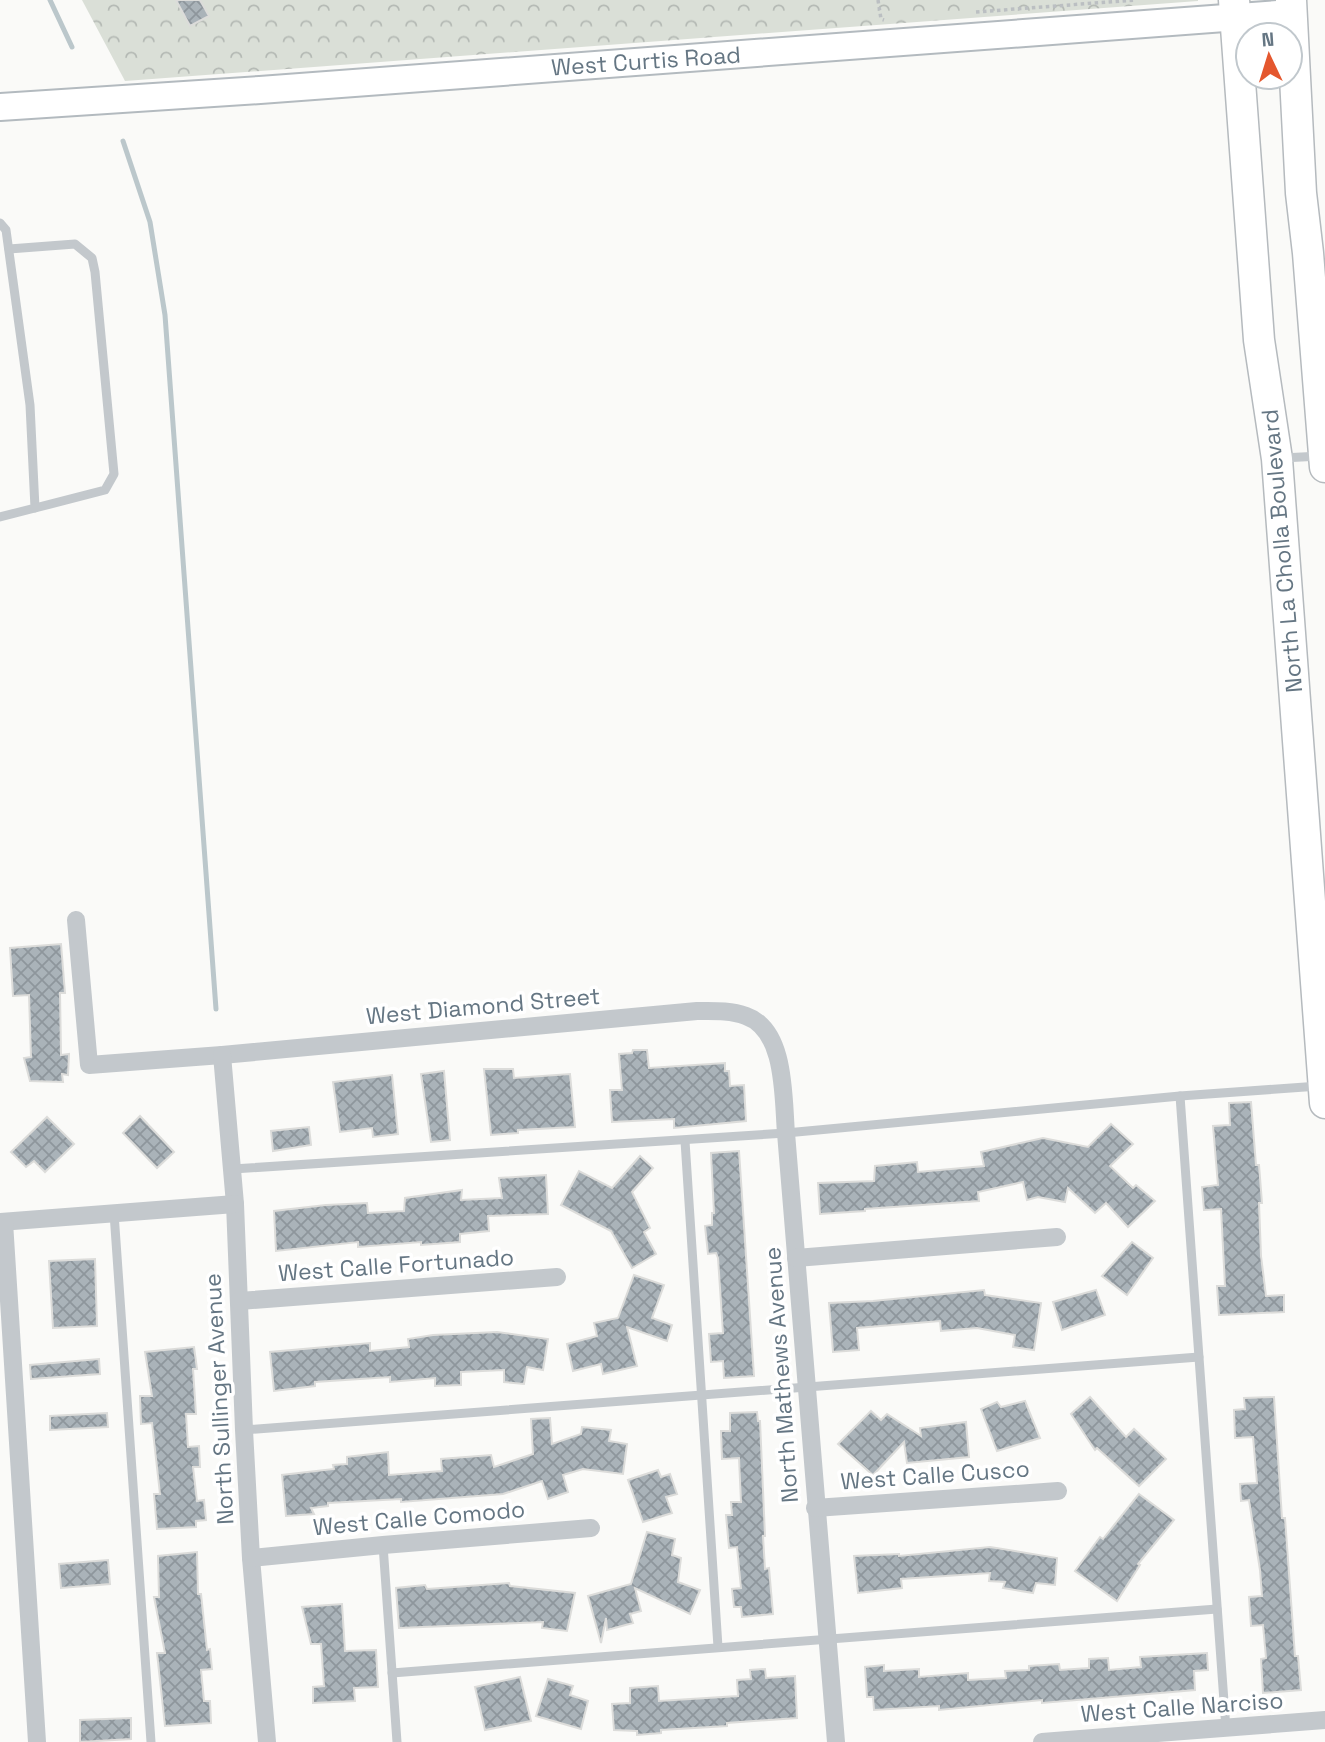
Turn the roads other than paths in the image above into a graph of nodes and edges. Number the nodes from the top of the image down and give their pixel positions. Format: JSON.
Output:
{"nodes":[{"id":1,"x":1292,"y":6,"type":"edge"},
{"id":2,"x":1235,"y":9,"type":"edge"},
{"id":3,"x":0,"y":107,"type":"edge"},
{"id":4,"x":0,"y":223,"type":"edge"},
{"id":5,"x":9,"y":249,"type":"junction"},
{"id":6,"x":1320,"y":346,"type":"edge"},
{"id":7,"x":1325,"y":456,"type":"edge"},
{"id":8,"x":1277,"y":459,"type":"junction"},
{"id":9,"x":1325,"y":467,"type":"edge"},
{"id":10,"x":35,"y":508,"type":"junction"},
{"id":11,"x":0,"y":517,"type":"edge"},
{"id":12,"x":76,"y":920,"type":"dead end"},
{"id":13,"x":748,"y":1016,"type":"joint"},
{"id":14,"x":222,"y":1055,"type":"junction"},
{"id":15,"x":1324,"y":1094,"type":"edge"},
{"id":16,"x":1180,"y":1096,"type":"junction"},
{"id":17,"x":786,"y":1133,"type":"junction"},
{"id":18,"x":685,"y":1141,"type":"junction"},
{"id":19,"x":233,"y":1169,"type":"junction"},
{"id":20,"x":236,"y":1204,"type":"junction"},
{"id":21,"x":114,"y":1213,"type":"junction"},
{"id":22,"x":2,"y":1222,"type":"edge"},
{"id":23,"x":1058,"y":1237,"type":"dead end"},
{"id":24,"x":796,"y":1258,"type":"junction"},
{"id":25,"x":557,"y":1278,"type":"dead end"},
{"id":26,"x":239,"y":1301,"type":"junction"},
{"id":27,"x":1199,"y":1357,"type":"junction"},
{"id":28,"x":806,"y":1388,"type":"junction"},
{"id":29,"x":702,"y":1396,"type":"junction"},
{"id":30,"x":244,"y":1430,"type":"junction"},
{"id":31,"x":1058,"y":1491,"type":"dead end"},
{"id":32,"x":816,"y":1508,"type":"junction"},
{"id":33,"x":592,"y":1528,"type":"dead end"},
{"id":34,"x":383,"y":1545,"type":"junction"},
{"id":35,"x":251,"y":1558,"type":"junction"},
{"id":36,"x":1217,"y":1609,"type":"junction"},
{"id":37,"x":827,"y":1638,"type":"junction"},
{"id":38,"x":718,"y":1647,"type":"junction"},
{"id":39,"x":392,"y":1673,"type":"junction"},
{"id":40,"x":1325,"y":1720,"type":"edge"},
{"id":41,"x":1226,"y":1729,"type":"junction"},
{"id":42,"x":37,"y":1742,"type":"edge"},
{"id":43,"x":151,"y":1742,"type":"edge"},
{"id":44,"x":267,"y":1742,"type":"edge"},
{"id":45,"x":397,"y":1742,"type":"edge"},
{"id":46,"x":836,"y":1742,"type":"edge"},
{"id":47,"x":1042,"y":1742,"type":"edge"}],
"edges":[{"from":1,"to":2,"type":"street","name":"West Curtis Road"},
{"from":1,"to":6,"type":"main road"},
{"from":2,"to":3,"type":"street","name":"West Curtis Road"},
{"from":2,"to":8,"type":"main road","name":"North La Cholla Boulevard"},
{"from":4,"to":5,"type":"lane"},
{"from":5,"to":10,"type":"lane"},
{"from":5,"to":10,"type":"lane"},
{"from":6,"to":7,"type":"main road"},
{"from":7,"to":8,"type":"lane"},
{"from":7,"to":9,"type":"main road"},
{"from":8,"to":15,"type":"main road","name":"North La Cholla Boulevard"},
{"from":10,"to":11,"type":"lane"},
{"from":12,"to":14,"type":"street","name":"West Diamond Street"},
{"from":13,"to":14,"type":"street","name":"West Diamond Street"},
{"from":13,"to":17,"type":"street","name":"North Mathews Avenue"},
{"from":14,"to":19,"type":"street","name":"North Sullinger Avenue"},
{"from":15,"to":16,"type":"lane"},
{"from":16,"to":17,"type":"lane"},
{"from":16,"to":27,"type":"lane"},
{"from":17,"to":18,"type":"lane"},
{"from":17,"to":24,"type":"street","name":"North Mathews Avenue"},
{"from":18,"to":19,"type":"lane"},
{"from":18,"to":29,"type":"lane"},
{"from":19,"to":20,"type":"street","name":"North Sullinger Avenue"},
{"from":20,"to":21,"type":"street"},
{"from":20,"to":26,"type":"street","name":"North Sullinger Avenue"},
{"from":21,"to":22,"type":"street"},
{"from":21,"to":43,"type":"lane"},
{"from":22,"to":42,"type":"street"},
{"from":23,"to":24,"type":"street"},
{"from":24,"to":28,"type":"street","name":"North Mathews Avenue"},
{"from":25,"to":26,"type":"street","name":"West Calle Fortunado"},
{"from":26,"to":30,"type":"street","name":"North Sullinger Avenue"},
{"from":27,"to":28,"type":"lane"},
{"from":27,"to":36,"type":"lane"},
{"from":28,"to":29,"type":"lane"},
{"from":28,"to":32,"type":"street","name":"North Mathews Avenue"},
{"from":29,"to":30,"type":"lane"},
{"from":29,"to":38,"type":"lane"},
{"from":30,"to":35,"type":"street","name":"North Sullinger Avenue"},
{"from":31,"to":32,"type":"street","name":"West Calle Cusco"},
{"from":32,"to":37,"type":"street","name":"North Mathews Avenue"},
{"from":33,"to":34,"type":"street","name":"West Calle Comodo"},
{"from":34,"to":35,"type":"street","name":"West Calle Comodo"},
{"from":34,"to":39,"type":"lane"},
{"from":35,"to":44,"type":"street","name":"North Sullinger Avenue"},
{"from":36,"to":37,"type":"lane"},
{"from":36,"to":41,"type":"lane"},
{"from":37,"to":38,"type":"lane"},
{"from":37,"to":46,"type":"street","name":"North Mathews Avenue"},
{"from":38,"to":39,"type":"lane"},
{"from":39,"to":45,"type":"lane"},
{"from":40,"to":41,"type":"street","name":"West Calle Narciso"},
{"from":41,"to":47,"type":"street","name":"West Calle Narciso"}]}
